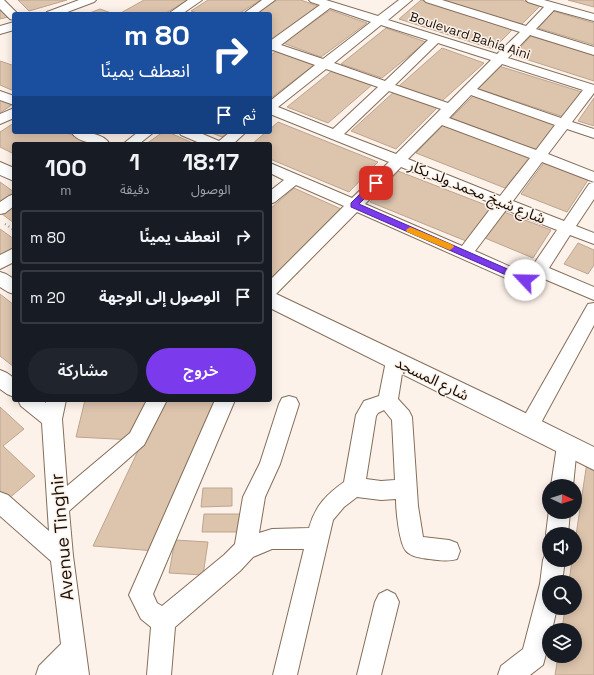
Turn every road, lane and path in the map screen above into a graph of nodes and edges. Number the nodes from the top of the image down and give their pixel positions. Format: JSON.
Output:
{"nodes":[{"id":1,"x":90,"y":0,"type":"edge"},
{"id":2,"x":196,"y":0,"type":"edge"},
{"id":3,"x":269,"y":0,"type":"edge"},
{"id":4,"x":315,"y":0,"type":"edge"},
{"id":5,"x":406,"y":0,"type":"edge"},
{"id":6,"x":430,"y":0,"type":"edge"},
{"id":7,"x":532,"y":0,"type":"edge"},
{"id":8,"x":0,"y":2,"type":"edge"},
{"id":9,"x":329,"y":4,"type":"junction"},
{"id":10,"x":552,"y":6,"type":"junction"},
{"id":11,"x":57,"y":12,"type":"edge"},
{"id":12,"x":179,"y":12,"type":"edge"},
{"id":13,"x":251,"y":12,"type":"edge"},
{"id":14,"x":12,"y":15,"type":"edge"},
{"id":15,"x":594,"y":18,"type":"edge"},
{"id":16,"x":379,"y":21,"type":"junction"},
{"id":17,"x":12,"y":27,"type":"edge"},
{"id":18,"x":0,"y":30,"type":"edge"},
{"id":19,"x":527,"y":30,"type":"junction"},
{"id":20,"x":436,"y":40,"type":"junction"},
{"id":21,"x":272,"y":45,"type":"edge"},
{"id":22,"x":272,"y":46,"type":"edge"},
{"id":23,"x":594,"y":51,"type":"edge"},
{"id":24,"x":498,"y":59,"type":"junction"},
{"id":25,"x":324,"y":64,"type":"junction"},
{"id":26,"x":387,"y":86,"type":"junction"},
{"id":27,"x":592,"y":89,"type":"edge"},
{"id":28,"x":468,"y":90,"type":"junction"},
{"id":29,"x":0,"y":95,"type":"edge"},
{"id":30,"x":12,"y":100,"type":"edge"},
{"id":31,"x":272,"y":106,"type":"edge"},
{"id":32,"x":450,"y":108,"type":"junction"},
{"id":33,"x":272,"y":109,"type":"edge"},
{"id":34,"x":12,"y":113,"type":"edge"},
{"id":35,"x":440,"y":119,"type":"junction"},
{"id":36,"x":0,"y":120,"type":"edge"},
{"id":37,"x":564,"y":124,"type":"junction"},
{"id":38,"x":82,"y":134,"type":"edge"},
{"id":39,"x":144,"y":134,"type":"edge"},
{"id":40,"x":191,"y":134,"type":"edge"},
{"id":41,"x":236,"y":134,"type":"edge"},
{"id":42,"x":594,"y":134,"type":"edge"},
{"id":43,"x":335,"y":135,"type":"junction"},
{"id":44,"x":99,"y":142,"type":"edge"},
{"id":45,"x":133,"y":142,"type":"edge"},
{"id":46,"x":209,"y":142,"type":"edge"},
{"id":47,"x":226,"y":142,"type":"edge"},
{"id":48,"x":538,"y":156,"type":"junction"},
{"id":49,"x":398,"y":161,"type":"junction"},
{"id":50,"x":0,"y":168,"type":"edge"},
{"id":51,"x":272,"y":169,"type":"edge"},
{"id":52,"x":12,"y":174,"type":"edge"},
{"id":53,"x":594,"y":177,"type":"edge"},
{"id":54,"x":294,"y":179,"type":"junction"},
{"id":55,"x":594,"y":187,"type":"edge"},
{"id":56,"x":272,"y":197,"type":"edge"},
{"id":57,"x":12,"y":200,"type":"edge"},
{"id":58,"x":503,"y":202,"type":"junction"},
{"id":59,"x":354,"y":205,"type":"junction"},
{"id":60,"x":0,"y":209,"type":"edge"},
{"id":61,"x":0,"y":220,"type":"edge"},
{"id":62,"x":566,"y":228,"type":"junction"},
{"id":63,"x":12,"y":229,"type":"edge"},
{"id":64,"x":594,"y":239,"type":"edge"},
{"id":65,"x":464,"y":254,"type":"junction"},
{"id":66,"x":12,"y":255,"type":"edge"},
{"id":67,"x":0,"y":263,"type":"edge"},
{"id":68,"x":538,"y":270,"type":"junction"},
{"id":69,"x":0,"y":278,"type":"edge"},
{"id":70,"x":12,"y":287,"type":"edge"},
{"id":71,"x":272,"y":288,"type":"edge"},
{"id":72,"x":594,"y":294,"type":"edge"},
{"id":73,"x":272,"y":300,"type":"edge"},
{"id":74,"x":594,"y":309,"type":"edge"},
{"id":75,"x":395,"y":361,"type":"junction"},
{"id":76,"x":0,"y":378,"type":"edge"},
{"id":77,"x":12,"y":387,"type":"edge"},
{"id":78,"x":388,"y":401,"type":"junction"},
{"id":79,"x":34,"y":402,"type":"edge"},
{"id":80,"x":156,"y":402,"type":"edge"},
{"id":81,"x":224,"y":402,"type":"edge"},
{"id":82,"x":289,"y":404,"type":"dead end"},
{"id":83,"x":54,"y":409,"type":"edge"},
{"id":84,"x":529,"y":426,"type":"junction"},
{"id":85,"x":567,"y":446,"type":"junction"},
{"id":86,"x":594,"y":459,"type":"edge"},
{"id":87,"x":563,"y":479,"type":"edge"},
{"id":88,"x":406,"y":485,"type":"junction"},
{"id":89,"x":354,"y":487,"type":"junction"},
{"id":90,"x":0,"y":502,"type":"edge"},
{"id":91,"x":58,"y":507,"type":"junction"},
{"id":92,"x":318,"y":538,"type":"junction"},
{"id":93,"x":245,"y":549,"type":"junction"},
{"id":94,"x":449,"y":551,"type":"dead end"},
{"id":95,"x":62,"y":556,"type":"junction"},
{"id":96,"x":387,"y":602,"type":"dead end"},
{"id":97,"x":543,"y":615,"type":"edge"},
{"id":98,"x":163,"y":621,"type":"junction"},
{"id":99,"x":74,"y":648,"type":"junction"},
{"id":100,"x":48,"y":675,"type":"edge"},
{"id":101,"x":77,"y":675,"type":"edge"},
{"id":102,"x":159,"y":675,"type":"edge"},
{"id":103,"x":285,"y":675,"type":"edge"},
{"id":104,"x":368,"y":675,"type":"edge"},
{"id":105,"x":510,"y":675,"type":"edge"}],
"edges":[{"from":1,"to":11,"type":"street"},
{"from":2,"to":12,"type":"street"},
{"from":3,"to":13,"type":"street"},
{"from":4,"to":9,"type":"street","name":"Boulevard Bahia Aini"},
{"from":5,"to":16,"type":"street"},
{"from":6,"to":19,"type":"street"},
{"from":7,"to":10,"type":"street"},
{"from":8,"to":14,"type":"street"},
{"from":9,"to":16,"type":"street","name":"Boulevard Bahia Aini"},
{"from":9,"to":21,"type":"street"},
{"from":10,"to":15,"type":"street"},
{"from":10,"to":19,"type":"street"},
{"from":16,"to":20,"type":"street","name":"Boulevard Bahia Aini"},
{"from":16,"to":25,"type":"street"},
{"from":17,"to":18,"type":"street"},
{"from":19,"to":23,"type":"street"},
{"from":19,"to":24,"type":"street"},
{"from":20,"to":24,"type":"street","name":"Boulevard Bahia Aini"},
{"from":20,"to":26,"type":"street"},
{"from":22,"to":25,"type":"street"},
{"from":24,"to":27,"type":"street","name":"Boulevard Bahia Aini"},
{"from":24,"to":28,"type":"street"},
{"from":25,"to":26,"type":"street"},
{"from":25,"to":31,"type":"street"},
{"from":26,"to":32,"type":"street"},
{"from":26,"to":43,"type":"street"},
{"from":27,"to":37,"type":"street"},
{"from":28,"to":32,"type":"street"},
{"from":28,"to":37,"type":"street"},
{"from":29,"to":30,"type":"street"},
{"from":32,"to":35,"type":"street"},
{"from":33,"to":43,"type":"street","name":"شارع شيخ محمد ولد بكار"},
{"from":34,"to":36,"type":"street"},
{"from":35,"to":48,"type":"street"},
{"from":35,"to":49,"type":"street"},
{"from":37,"to":42,"type":"street"},
{"from":37,"to":48,"type":"street"},
{"from":38,"to":44,"type":"street"},
{"from":39,"to":45,"type":"street"},
{"from":40,"to":46,"type":"street"},
{"from":41,"to":47,"type":"street"},
{"from":43,"to":49,"type":"street","name":"شارع شيخ محمد ولد بكار"},
{"from":48,"to":53,"type":"street"},
{"from":48,"to":58,"type":"street"},
{"from":49,"to":58,"type":"street","name":"شارع شيخ محمد ولد بكار"},
{"from":49,"to":59,"type":"street"},
{"from":50,"to":52,"type":"street"},
{"from":51,"to":54,"type":"street"},
{"from":54,"to":56,"type":"street"},
{"from":54,"to":59,"type":"street"},
{"from":55,"to":62,"type":"street"},
{"from":57,"to":60,"type":"street"},
{"from":58,"to":62,"type":"street","name":"شارع شيخ محمد ولد بكار"},
{"from":58,"to":65,"type":"street"},
{"from":59,"to":65,"type":"street"},
{"from":59,"to":71,"type":"street"},
{"from":61,"to":63,"type":"path"},
{"from":62,"to":64,"type":"street","name":"شارع شيخ محمد ولد بكار"},
{"from":62,"to":68,"type":"street"},
{"from":65,"to":68,"type":"street"},
{"from":66,"to":67,"type":"street"},
{"from":68,"to":72,"type":"street"},
{"from":69,"to":70,"type":"street"},
{"from":73,"to":75,"type":"street","name":"شارع المسجد"},
{"from":74,"to":84,"type":"street"},
{"from":75,"to":78,"type":"street"},
{"from":75,"to":84,"type":"street","name":"شارع المسجد"},
{"from":76,"to":77,"type":"street"},
{"from":78,"to":88,"type":"street"},
{"from":78,"to":89,"type":"street"},
{"from":79,"to":83,"type":"street"},
{"from":80,"to":91,"type":"street"},
{"from":81,"to":98,"type":"street"},
{"from":82,"to":93,"type":"street"},
{"from":83,"to":91,"type":"street","name":"Avenue Tinghir"},
{"from":84,"to":85,"type":"street","name":"شارع المسجد"},
{"from":85,"to":86,"type":"street","name":"شارع المسجد"},
{"from":85,"to":87,"type":"street"},
{"from":88,"to":89,"type":"street"},
{"from":88,"to":94,"type":"street"},
{"from":89,"to":92,"type":"street"},
{"from":90,"to":95,"type":"street"},
{"from":91,"to":95,"type":"street","name":"Avenue Tinghir"},
{"from":92,"to":93,"type":"street"},
{"from":92,"to":103,"type":"street"},
{"from":93,"to":98,"type":"street"},
{"from":95,"to":99,"type":"street","name":"Avenue Tinghir"},
{"from":96,"to":104,"type":"street"},
{"from":97,"to":105,"type":"street"},
{"from":98,"to":102,"type":"street"},
{"from":99,"to":100,"type":"street"},
{"from":99,"to":101,"type":"street","name":"Avenue Tinghir"}]}
